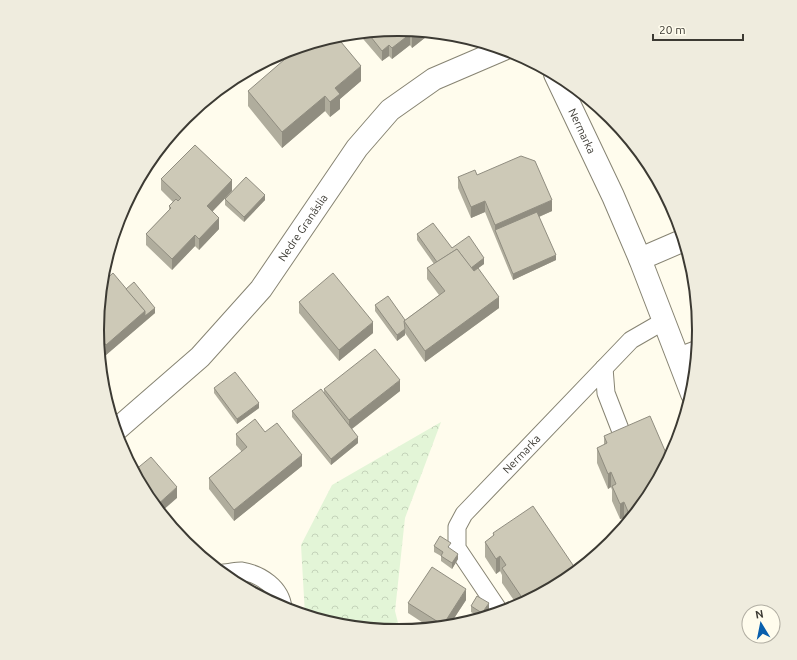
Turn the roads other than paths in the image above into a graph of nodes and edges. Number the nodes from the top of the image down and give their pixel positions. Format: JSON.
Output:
{"nodes":[{"id":1,"x":495,"y":53,"type":"edge"},
{"id":2,"x":560,"y":85,"type":"edge"},
{"id":3,"x":679,"y":242,"type":"edge"},
{"id":4,"x":640,"y":259,"type":"junction"},
{"id":5,"x":664,"y":321,"type":"junction"},
{"id":6,"x":692,"y":351,"type":"edge"},
{"id":7,"x":677,"y":357,"type":"junction"},
{"id":8,"x":604,"y":368,"type":"junction"},
{"id":9,"x":688,"y":383,"type":"edge"},
{"id":10,"x":120,"y":426,"type":"edge"},
{"id":11,"x":625,"y":442,"type":"edge"},
{"id":12,"x":232,"y":572,"type":"edge"},
{"id":13,"x":282,"y":600,"type":"edge"},
{"id":14,"x":497,"y":607,"type":"edge"}],
"edges":[{"from":1,"to":10,"type":"street","name":"Nedre Granåslia"},
{"from":2,"to":4,"type":"street","name":"Nermarka"},
{"from":3,"to":4,"type":"street"},
{"from":4,"to":5,"type":"street","name":"Nermarka"},
{"from":5,"to":7,"type":"street","name":"Nermarka"},
{"from":5,"to":8,"type":"lane","name":"Nermarka"},
{"from":6,"to":7,"type":"lane"},
{"from":7,"to":9,"type":"street","name":"Nermarka"},
{"from":8,"to":11,"type":"lane"},
{"from":8,"to":14,"type":"lane","name":"Nermarka"},
{"from":12,"to":13,"type":"lane"}]}
